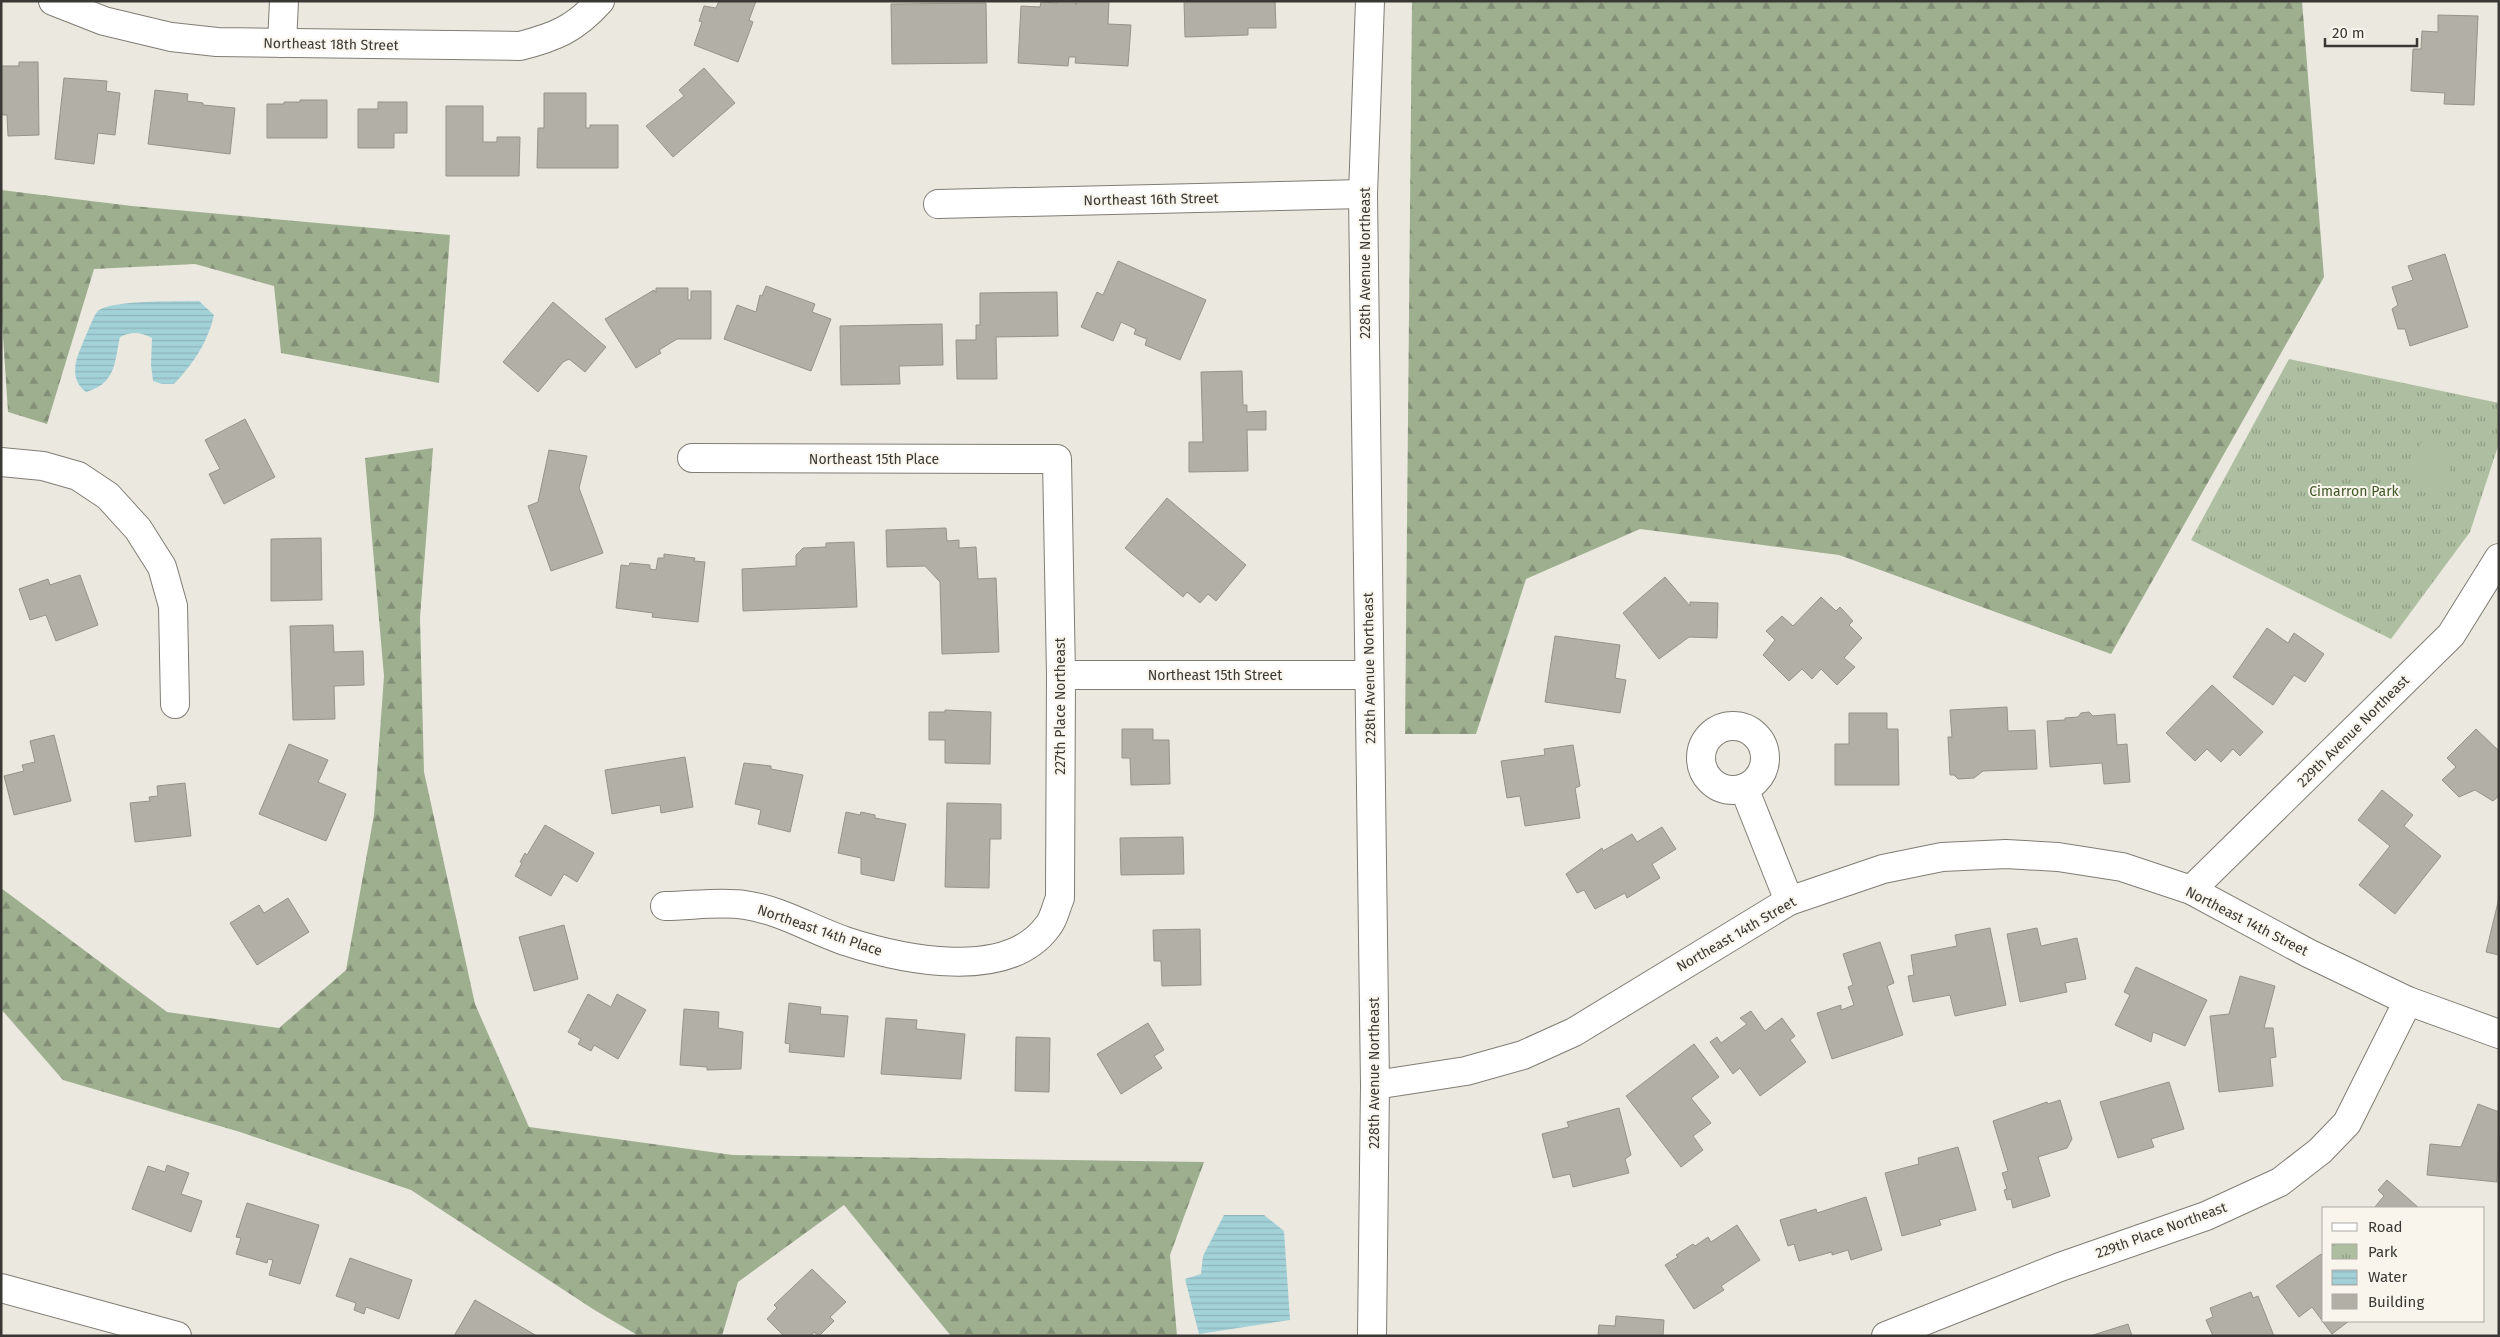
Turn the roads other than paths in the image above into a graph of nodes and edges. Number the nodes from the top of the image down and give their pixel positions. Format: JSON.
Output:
{"nodes":[{"id":1,"x":53,"y":1,"type":"edge"},
{"id":2,"x":284,"y":1,"type":"edge"},
{"id":3,"x":600,"y":1,"type":"edge"},
{"id":4,"x":1370,"y":1,"type":"edge"},
{"id":5,"x":282,"y":43,"type":"junction"},
{"id":6,"x":1363,"y":194,"type":"junction"},
{"id":7,"x":938,"y":204,"type":"dead end"},
{"id":8,"x":692,"y":458,"type":"dead end"},
{"id":9,"x":1056,"y":459,"type":"joint"},
{"id":10,"x":1,"y":462,"type":"edge"},
{"id":11,"x":2499,"y":558,"type":"edge"},
{"id":12,"x":1061,"y":675,"type":"junction"},
{"id":13,"x":1369,"y":675,"type":"junction"},
{"id":14,"x":175,"y":704,"type":"dead end"},
{"id":15,"x":1744,"y":788,"type":"dead end"},
{"id":16,"x":2190,"y":890,"type":"junction"},
{"id":17,"x":1788,"y":901,"type":"junction"},
{"id":18,"x":665,"y":906,"type":"dead end"},
{"id":19,"x":1031,"y":943,"type":"joint"},
{"id":20,"x":2408,"y":1001,"type":"junction"},
{"id":21,"x":2499,"y":1034,"type":"edge"},
{"id":22,"x":1375,"y":1085,"type":"junction"},
{"id":23,"x":1,"y":1288,"type":"edge"},
{"id":24,"x":176,"y":1336,"type":"edge"},
{"id":25,"x":1372,"y":1336,"type":"edge"},
{"id":26,"x":1886,"y":1336,"type":"edge"}],
"edges":[{"from":1,"to":5,"type":"street","name":"Northeast 18th Street"},
{"from":2,"to":5,"type":"street"},
{"from":3,"to":5,"type":"street","name":"Northeast 18th Street"},
{"from":4,"to":6,"type":"street","name":"228th Avenue Northeast"},
{"from":6,"to":7,"type":"street","name":"Northeast 16th Street"},
{"from":6,"to":13,"type":"street","name":"228th Avenue Northeast"},
{"from":8,"to":9,"type":"street","name":"Northeast 15th Place"},
{"from":9,"to":12,"type":"street","name":"227th Place Northeast"},
{"from":10,"to":14,"type":"street"},
{"from":11,"to":16,"type":"street","name":"229th Avenue Northeast"},
{"from":12,"to":13,"type":"street","name":"Northeast 15th Street"},
{"from":12,"to":19,"type":"street","name":"227th Place Northeast"},
{"from":13,"to":22,"type":"street","name":"228th Avenue Northeast"},
{"from":15,"to":17,"type":"street"},
{"from":16,"to":17,"type":"street","name":"Northeast 14th Street"},
{"from":16,"to":20,"type":"street","name":"Northeast 14th Street"},
{"from":17,"to":22,"type":"street","name":"Northeast 14th Street"},
{"from":18,"to":19,"type":"street","name":"Northeast 14th Place"},
{"from":20,"to":21,"type":"street","name":"Northeast 14th Street"},
{"from":20,"to":26,"type":"street","name":"229th Place Northeast"},
{"from":22,"to":25,"type":"street","name":"228th Avenue Northeast"},
{"from":23,"to":24,"type":"street"}]}
